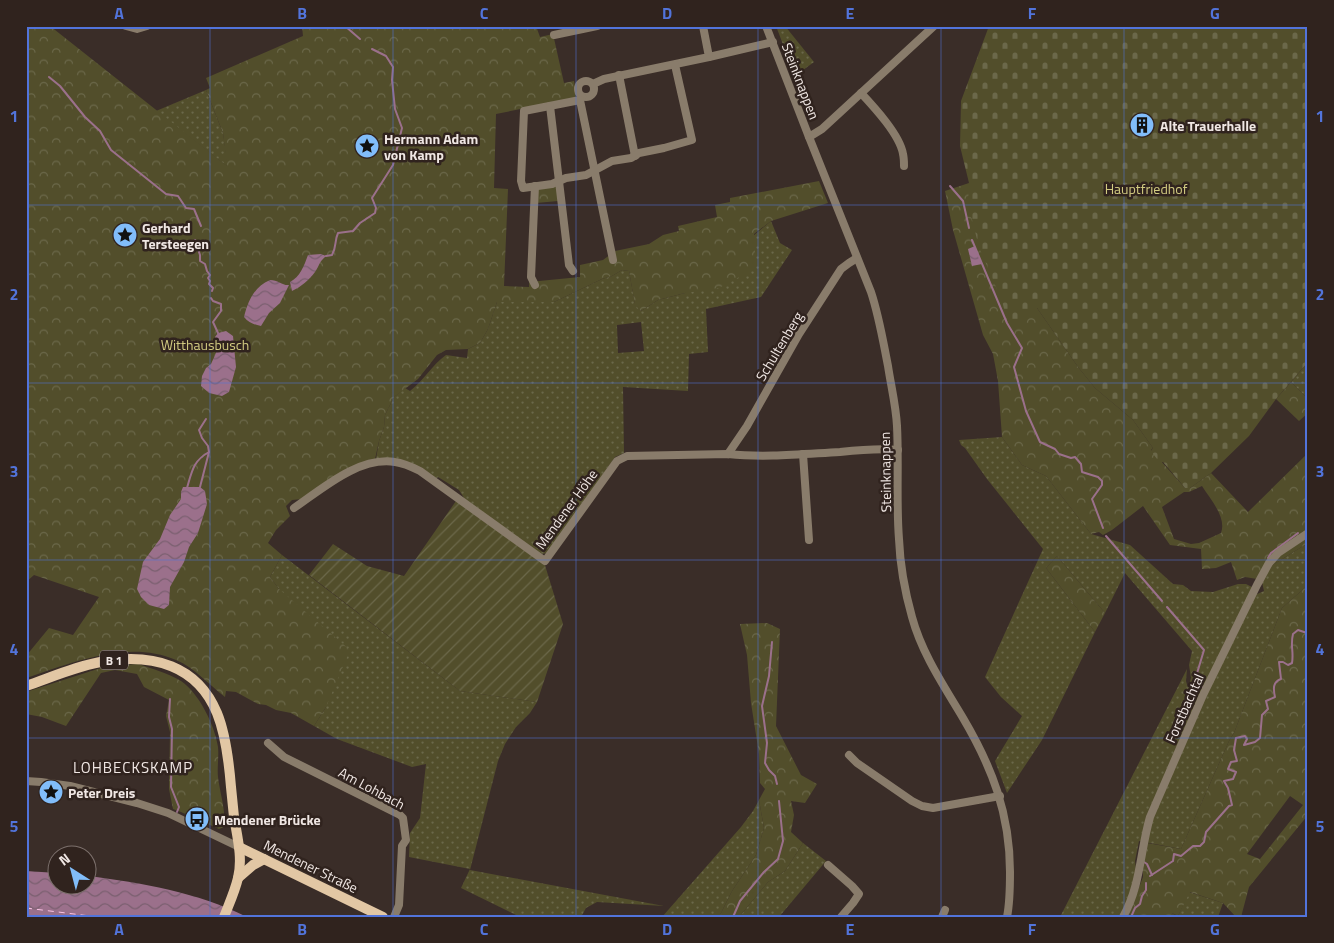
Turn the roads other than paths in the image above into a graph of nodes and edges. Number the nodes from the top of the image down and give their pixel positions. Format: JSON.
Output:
{"nodes":[{"id":1,"x":126,"y":26,"type":"edge"},
{"id":2,"x":147,"y":26,"type":"edge"},
{"id":3,"x":597,"y":26,"type":"edge"},
{"id":4,"x":703,"y":26,"type":"edge"},
{"id":5,"x":766,"y":26,"type":"edge"},
{"id":6,"x":934,"y":26,"type":"edge"},
{"id":7,"x":554,"y":35,"type":"dead end"},
{"id":8,"x":773,"y":42,"type":"junction"},
{"id":9,"x":709,"y":57,"type":"junction"},
{"id":10,"x":675,"y":65,"type":"junction"},
{"id":11,"x":619,"y":75,"type":"junction"},
{"id":12,"x":593,"y":84,"type":"junction"},
{"id":13,"x":861,"y":93,"type":"junction"},
{"id":14,"x":581,"y":98,"type":"junction"},
{"id":15,"x":550,"y":106,"type":"junction"},
{"id":16,"x":809,"y":137,"type":"junction"},
{"id":17,"x":635,"y":156,"type":"junction"},
{"id":18,"x":904,"y":166,"type":"dead end"},
{"id":19,"x":595,"y":170,"type":"junction"},
{"id":20,"x":559,"y":182,"type":"junction"},
{"id":21,"x":535,"y":186,"type":"junction"},
{"id":22,"x":858,"y":258,"type":"junction"},
{"id":23,"x":613,"y":260,"type":"dead end"},
{"id":24,"x":573,"y":271,"type":"dead end"},
{"id":25,"x":535,"y":285,"type":"dead end"},
{"id":26,"x":898,"y":450,"type":"junction"},
{"id":27,"x":728,"y":454,"type":"junction"},
{"id":28,"x":803,"y":454,"type":"junction"},
{"id":29,"x":294,"y":508,"type":"dead end"},
{"id":30,"x":1308,"y":533,"type":"edge"},
{"id":31,"x":809,"y":540,"type":"dead end"},
{"id":32,"x":26,"y":686,"type":"edge"},
{"id":33,"x":268,"y":743,"type":"dead end"},
{"id":34,"x":850,"y":755,"type":"dead end"},
{"id":35,"x":26,"y":781,"type":"edge"},
{"id":36,"x":1000,"y":796,"type":"junction"},
{"id":37,"x":239,"y":847,"type":"junction"},
{"id":38,"x":264,"y":859,"type":"junction"},
{"id":39,"x":828,"y":865,"type":"dead end"},
{"id":40,"x":237,"y":880,"type":"junction"},
{"id":41,"x":224,"y":917,"type":"edge"},
{"id":42,"x":383,"y":917,"type":"edge"},
{"id":43,"x":394,"y":917,"type":"edge"},
{"id":44,"x":841,"y":917,"type":"edge"},
{"id":45,"x":1007,"y":917,"type":"edge"},
{"id":46,"x":1123,"y":917,"type":"edge"}],
"edges":[{"from":1,"to":2,"type":"street"},
{"from":3,"to":7,"type":"street"},
{"from":4,"to":9,"type":"street"},
{"from":5,"to":8,"type":"street","name":"Steinknappen"},
{"from":6,"to":13,"type":"street"},
{"from":8,"to":9,"type":"street"},
{"from":8,"to":16,"type":"street","name":"Steinknappen"},
{"from":9,"to":10,"type":"street"},
{"from":10,"to":11,"type":"street"},
{"from":10,"to":17,"type":"street"},
{"from":11,"to":12,"type":"street"},
{"from":11,"to":17,"type":"street"},
{"from":12,"to":14,"type":"street"},
{"from":12,"to":14,"type":"street"},
{"from":13,"to":16,"type":"street"},
{"from":13,"to":18,"type":"street"},
{"from":14,"to":15,"type":"street"},
{"from":14,"to":19,"type":"street"},
{"from":15,"to":20,"type":"street"},
{"from":15,"to":21,"type":"street"},
{"from":16,"to":22,"type":"street","name":"Steinknappen"},
{"from":17,"to":19,"type":"street"},
{"from":19,"to":20,"type":"street"},
{"from":19,"to":23,"type":"street"},
{"from":20,"to":21,"type":"street"},
{"from":20,"to":24,"type":"street"},
{"from":21,"to":25,"type":"street"},
{"from":22,"to":26,"type":"street","name":"Steinknappen"},
{"from":22,"to":27,"type":"street","name":"Schultenberg"},
{"from":26,"to":28,"type":"street","name":"Mendener Höhe"},
{"from":26,"to":36,"type":"street","name":"Steinknappen"},
{"from":27,"to":28,"type":"street","name":"Mendener Höhe"},
{"from":27,"to":29,"type":"street","name":"Mendener Höhe"},
{"from":28,"to":31,"type":"street"},
{"from":30,"to":46,"type":"street","name":"Forstbachtal"},
{"from":32,"to":37,"type":"main road","number":"B 1"},
{"from":33,"to":43,"type":"street","name":"Am Lohbach"},
{"from":34,"to":36,"type":"street"},
{"from":35,"to":37,"type":"street","name":"Mendener Straße"},
{"from":36,"to":45,"type":"street","name":"Steinknappen"},
{"from":37,"to":38,"type":"main road","name":"Mendener Straße"},
{"from":37,"to":40,"type":"main road","number":"B 1"},
{"from":38,"to":40,"type":"main road"},
{"from":38,"to":42,"type":"main road","name":"Mendener Straße"},
{"from":39,"to":44,"type":"street"},
{"from":40,"to":41,"type":"main road","number":"B 1"}]}
